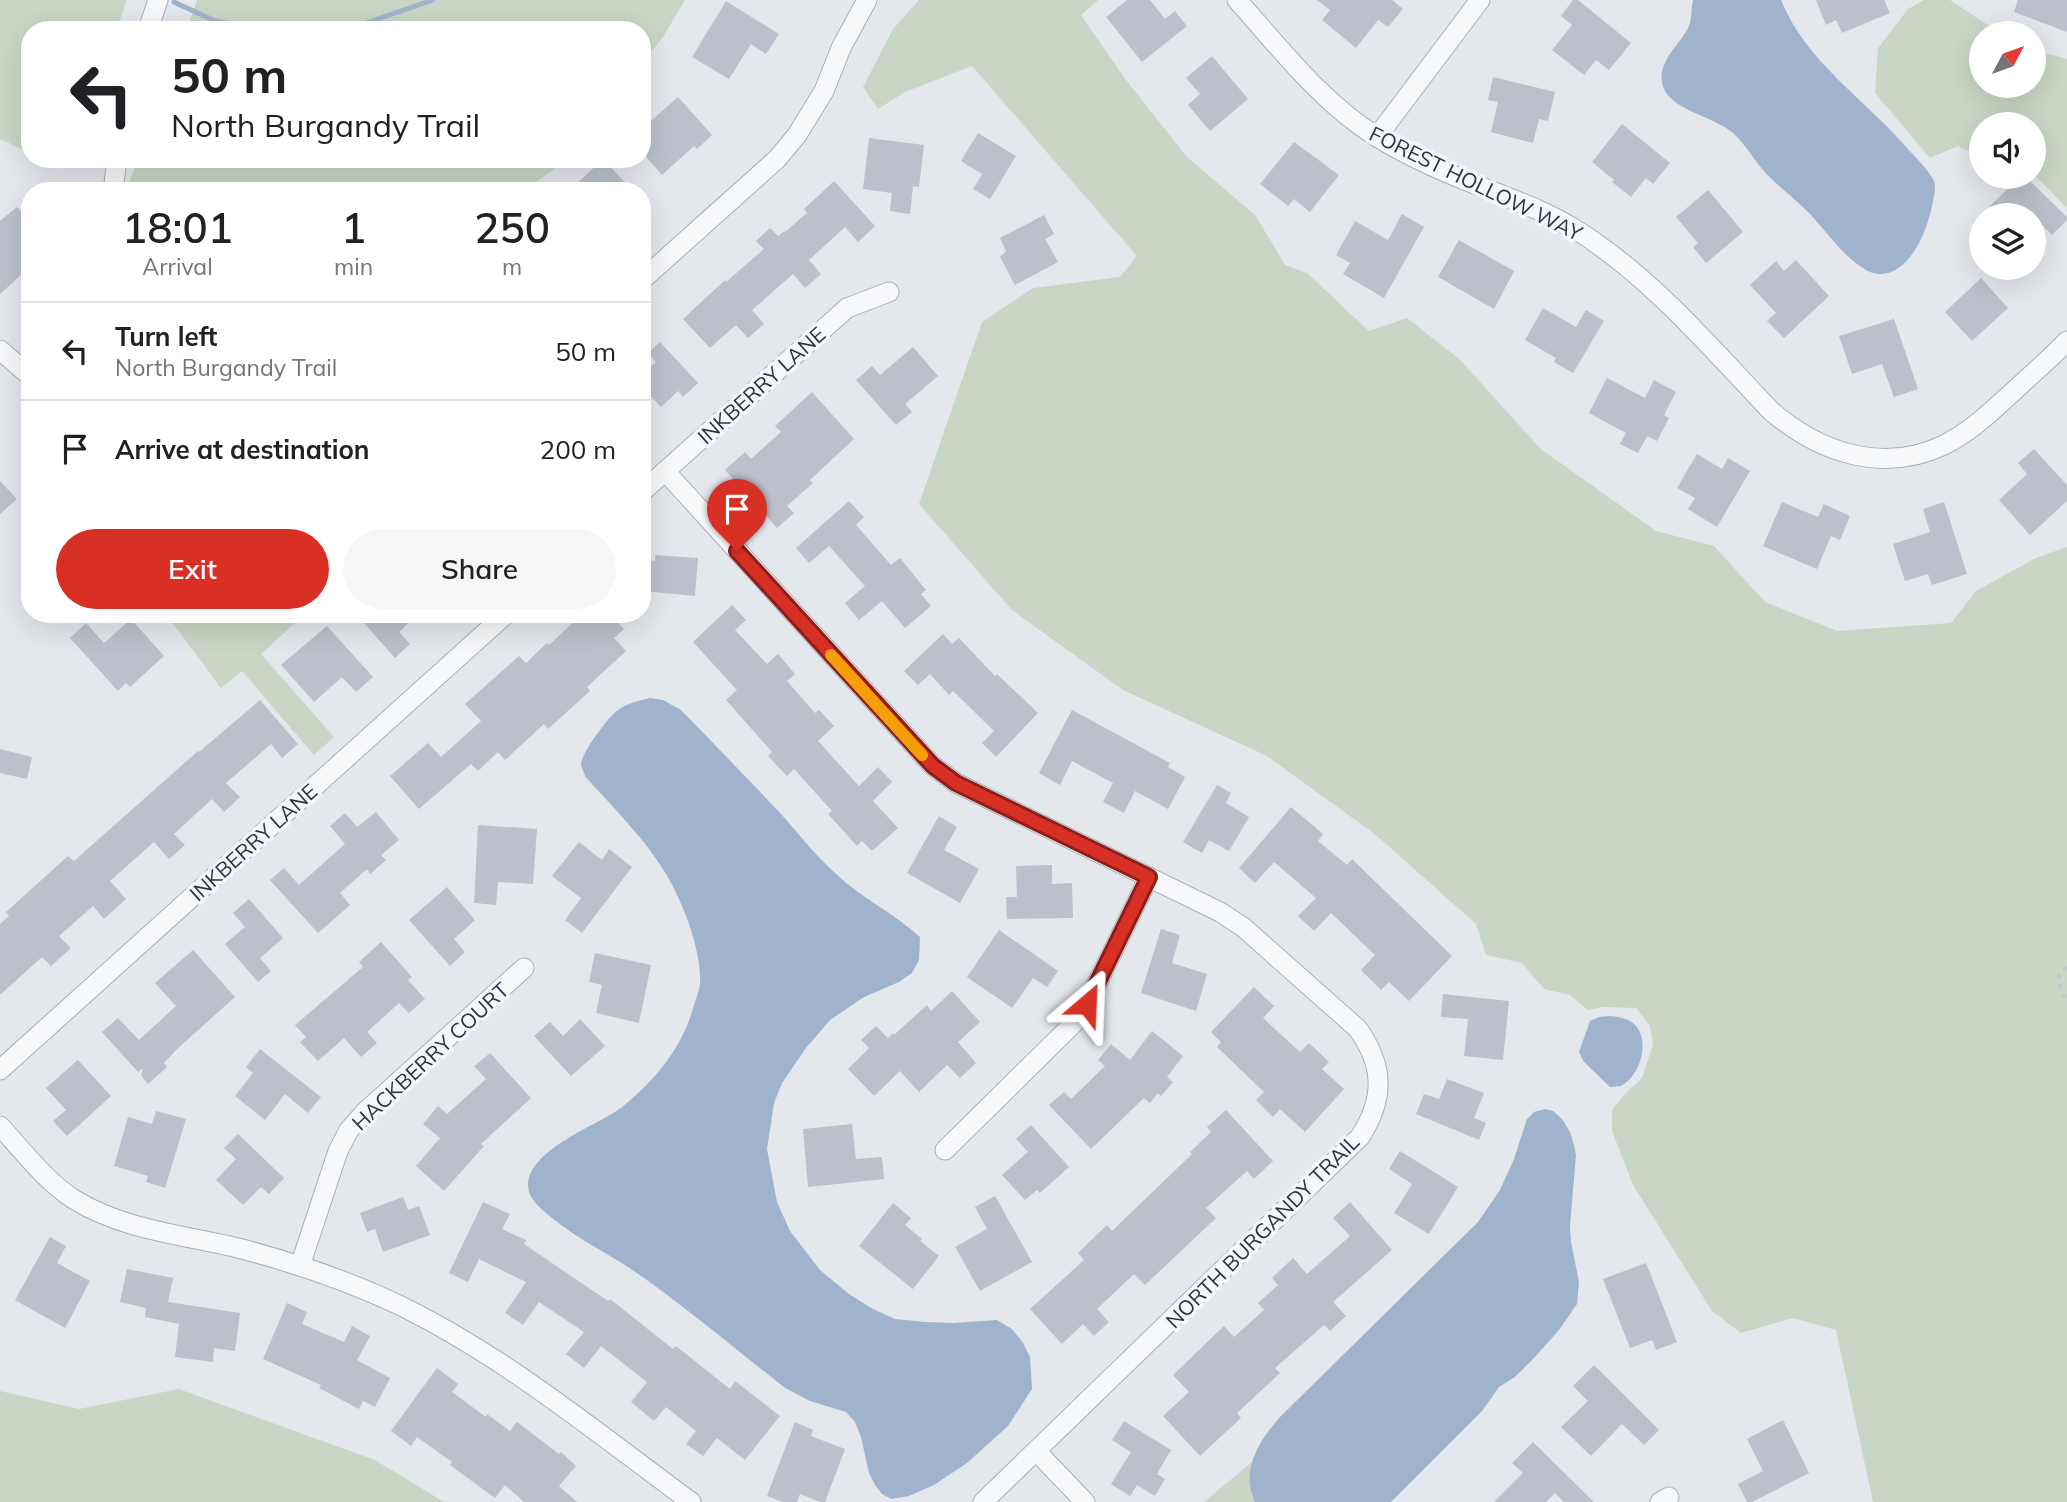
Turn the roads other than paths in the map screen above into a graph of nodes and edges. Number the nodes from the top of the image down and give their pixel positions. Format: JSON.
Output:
{"nodes":[{"id":1,"x":159,"y":0,"type":"edge"},
{"id":2,"x":867,"y":0,"type":"edge"},
{"id":3,"x":1237,"y":0,"type":"edge"},
{"id":4,"x":1480,"y":0,"type":"edge"},
{"id":5,"x":151,"y":21,"type":"edge"},
{"id":6,"x":1377,"y":137,"type":"junction"},
{"id":7,"x":651,"y":272,"type":"edge"},
{"id":8,"x":889,"y":292,"type":"dead end"},
{"id":9,"x":2067,"y":341,"type":"edge"},
{"id":10,"x":0,"y":350,"type":"edge"},
{"id":11,"x":21,"y":368,"type":"edge"},
{"id":12,"x":665,"y":471,"type":"junction"},
{"id":13,"x":651,"y":484,"type":"edge"},
{"id":14,"x":496,"y":623,"type":"edge"},
{"id":15,"x":1149,"y":877,"type":"junction"},
{"id":16,"x":524,"y":968,"type":"dead end"},
{"id":17,"x":0,"y":1070,"type":"edge"},
{"id":18,"x":0,"y":1126,"type":"edge"},
{"id":19,"x":945,"y":1150,"type":"dead end"},
{"id":20,"x":300,"y":1266,"type":"junction"},
{"id":21,"x":1037,"y":1452,"type":"junction"},
{"id":22,"x":691,"y":1502,"type":"edge"},
{"id":23,"x":983,"y":1502,"type":"edge"},
{"id":24,"x":1085,"y":1502,"type":"edge"}],
"edges":[{"from":1,"to":5,"type":"street"},
{"from":2,"to":7,"type":"street"},
{"from":3,"to":6,"type":"street","name":"FOREST HOLLOW WAY"},
{"from":4,"to":6,"type":"street"},
{"from":6,"to":9,"type":"street","name":"FOREST HOLLOW WAY"},
{"from":8,"to":12,"type":"street","name":"INKBERRY LANE"},
{"from":10,"to":11,"type":"street"},
{"from":12,"to":13,"type":"street","name":"INKBERRY LANE"},
{"from":12,"to":15,"type":"street","name":"NORTH BURGANDY TRAIL"},
{"from":14,"to":17,"type":"street","name":"INKBERRY LANE"},
{"from":15,"to":19,"type":"street"},
{"from":15,"to":21,"type":"street","name":"NORTH BURGANDY TRAIL"},
{"from":16,"to":20,"type":"street","name":"HACKBERRY COURT"},
{"from":18,"to":20,"type":"street"},
{"from":20,"to":22,"type":"street"},
{"from":21,"to":23,"type":"street","name":"NORTH BURGANDY TRAIL"},
{"from":21,"to":24,"type":"street"}]}
